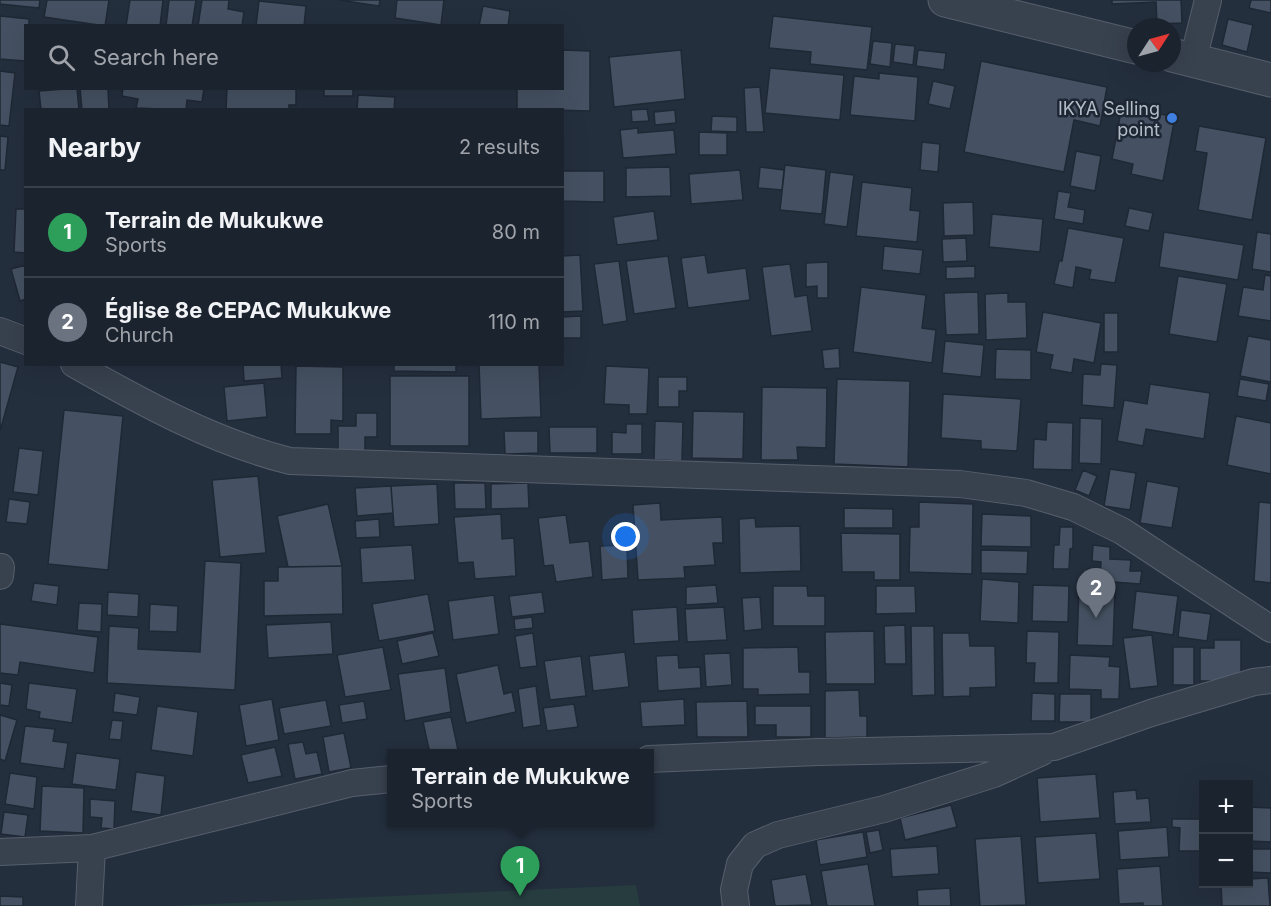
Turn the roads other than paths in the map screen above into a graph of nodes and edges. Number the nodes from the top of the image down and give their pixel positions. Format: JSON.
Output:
{"nodes":[{"id":1,"x":945,"y":0,"type":"edge"},
{"id":2,"x":1208,"y":0,"type":"edge"},
{"id":3,"x":1127,"y":45,"type":"edge"},
{"id":4,"x":1182,"y":58,"type":"edge"},
{"id":5,"x":1271,"y":80,"type":"edge"},
{"id":6,"x":0,"y":331,"type":"edge"},
{"id":7,"x":24,"y":340,"type":"edge"},
{"id":8,"x":78,"y":366,"type":"edge"},
{"id":9,"x":1271,"y":629,"type":"edge"},
{"id":10,"x":1271,"y":680,"type":"edge"},
{"id":11,"x":1054,"y":747,"type":"junction"},
{"id":12,"x":654,"y":759,"type":"edge"},
{"id":13,"x":387,"y":779,"type":"edge"},
{"id":14,"x":92,"y":848,"type":"junction"},
{"id":15,"x":0,"y":852,"type":"edge"},
{"id":16,"x":89,"y":906,"type":"edge"},
{"id":17,"x":736,"y":906,"type":"edge"}],
"edges":[{"from":1,"to":3,"type":"street"},
{"from":2,"to":4,"type":"street"},
{"from":4,"to":5,"type":"street"},
{"from":6,"to":7,"type":"street"},
{"from":8,"to":9,"type":"street"},
{"from":10,"to":11,"type":"street"},
{"from":11,"to":12,"type":"street"},
{"from":11,"to":17,"type":"street"},
{"from":13,"to":14,"type":"street"},
{"from":14,"to":15,"type":"street"},
{"from":14,"to":16,"type":"street"}]}
